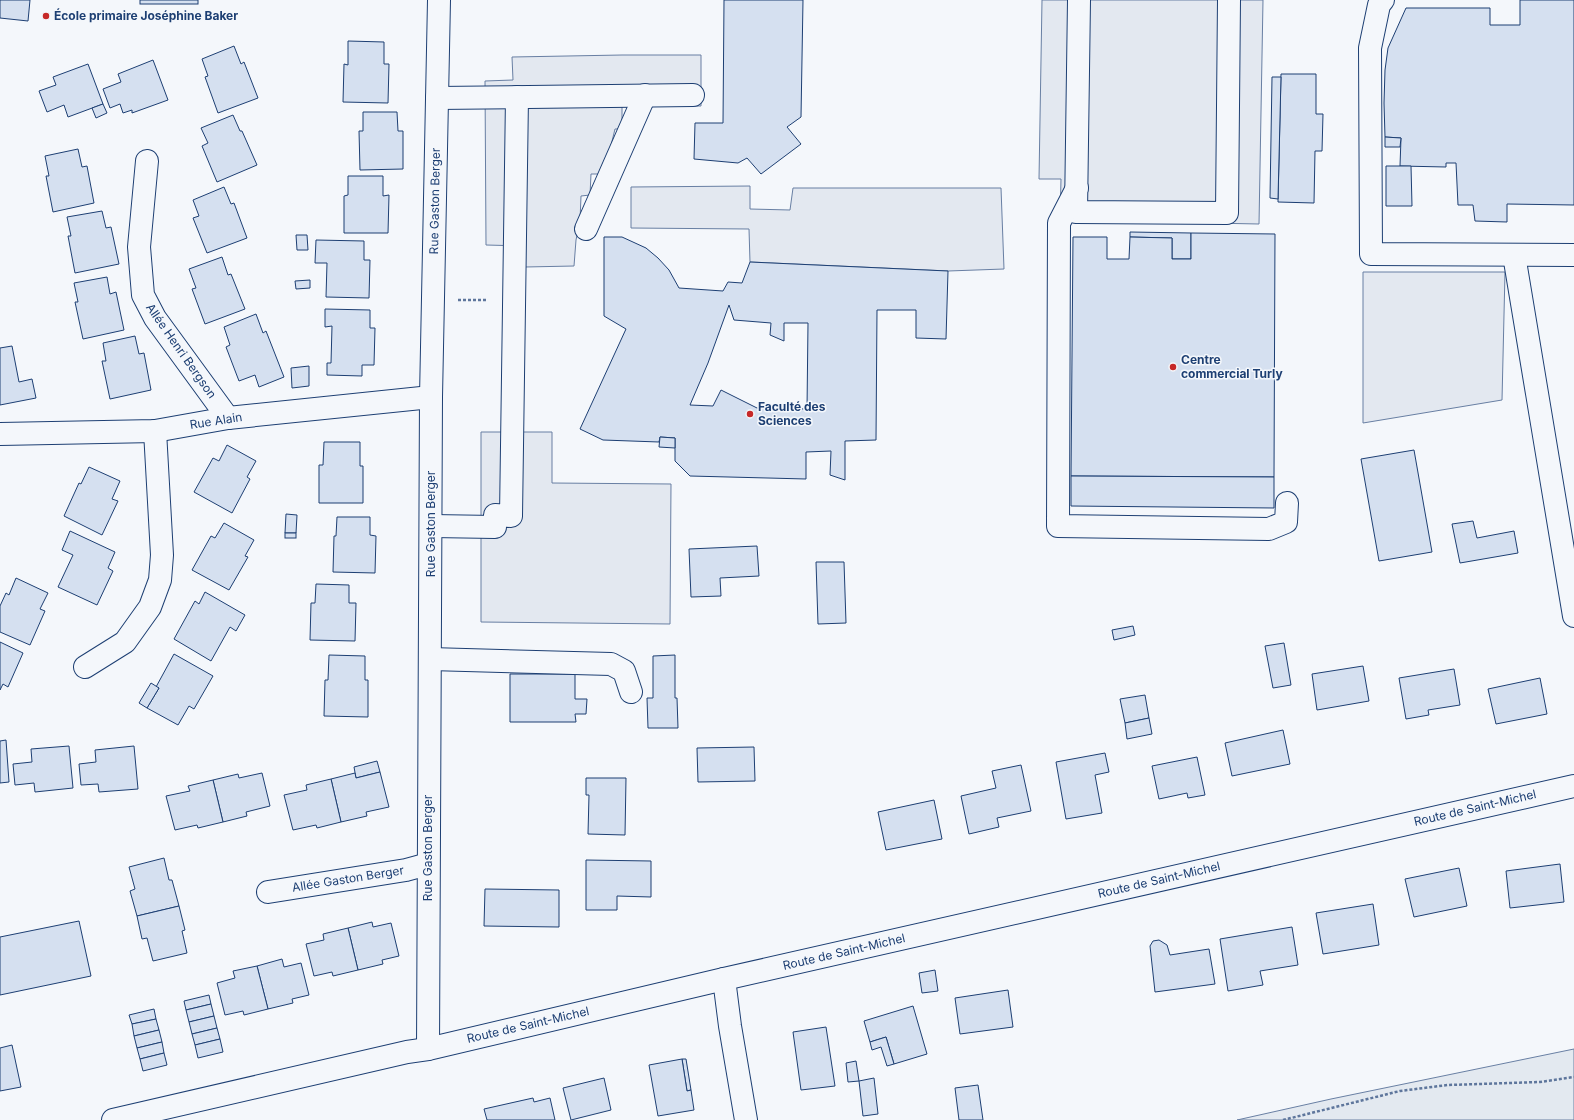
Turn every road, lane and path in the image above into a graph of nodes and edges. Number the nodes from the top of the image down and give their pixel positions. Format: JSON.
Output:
{"nodes":[{"id":1,"x":439,"y":0,"type":"edge"},
{"id":2,"x":1079,"y":0,"type":"edge"},
{"id":3,"x":1229,"y":0,"type":"edge"},
{"id":4,"x":1383,"y":0,"type":"edge"},
{"id":5,"x":693,"y":94,"type":"dead end"},
{"id":6,"x":645,"y":95,"type":"junction"},
{"id":7,"x":517,"y":97,"type":"junction"},
{"id":8,"x":437,"y":98,"type":"junction"},
{"id":9,"x":146,"y":161,"type":"dead end"},
{"id":10,"x":1077,"y":188,"type":"junction"},
{"id":11,"x":586,"y":229,"type":"dead end"},
{"id":12,"x":1514,"y":255,"type":"junction"},
{"id":13,"x":1574,"y":255,"type":"edge"},
{"id":14,"x":434,"y":300,"type":"junction"},
{"id":15,"x":514,"y":300,"type":"junction"},
{"id":16,"x":431,"y":398,"type":"junction"},
{"id":17,"x":228,"y":418,"type":"junction"},
{"id":18,"x":155,"y":431,"type":"junction"},
{"id":19,"x":0,"y":434,"type":"edge"},
{"id":20,"x":1287,"y":503,"type":"dead end"},
{"id":21,"x":432,"y":526,"type":"junction"},
{"id":22,"x":1574,"y":616,"type":"edge"},
{"id":23,"x":430,"y":659,"type":"junction"},
{"id":24,"x":85,"y":668,"type":"dead end"},
{"id":25,"x":631,"y":692,"type":"dead end"},
{"id":26,"x":1574,"y":786,"type":"edge"},
{"id":27,"x":428,"y":864,"type":"junction"},
{"id":28,"x":268,"y":892,"type":"dead end"},
{"id":29,"x":724,"y":979,"type":"junction"},
{"id":30,"x":428,"y":1049,"type":"junction"},
{"id":31,"x":1574,"y":1077,"type":"edge"},
{"id":32,"x":114,"y":1120,"type":"edge"},
{"id":33,"x":746,"y":1120,"type":"edge"},
{"id":34,"x":1284,"y":1120,"type":"edge"}],
"edges":[{"from":1,"to":8,"type":"street","name":"Rue Gaston Berger"},
{"from":2,"to":10,"type":"street"},
{"from":3,"to":10,"type":"street"},
{"from":4,"to":12,"type":"street"},
{"from":5,"to":6,"type":"street"},
{"from":6,"to":7,"type":"street"},
{"from":6,"to":11,"type":"street"},
{"from":7,"to":8,"type":"street"},
{"from":7,"to":15,"type":"street"},
{"from":8,"to":14,"type":"street","name":"Rue Gaston Berger"},
{"from":9,"to":17,"type":"street","name":"Allée Henri Bergson"},
{"from":10,"to":20,"type":"street"},
{"from":12,"to":13,"type":"street"},
{"from":12,"to":22,"type":"street"},
{"from":14,"to":15,"type":"path"},
{"from":14,"to":16,"type":"street","name":"Rue Gaston Berger"},
{"from":15,"to":21,"type":"street"},
{"from":16,"to":17,"type":"street","name":"Rue Alain"},
{"from":16,"to":21,"type":"street","name":"Rue Gaston Berger"},
{"from":17,"to":18,"type":"street","name":"Rue Alain"},
{"from":18,"to":19,"type":"street","name":"Rue Alain"},
{"from":18,"to":24,"type":"street"},
{"from":21,"to":23,"type":"street","name":"Rue Gaston Berger"},
{"from":23,"to":25,"type":"street"},
{"from":23,"to":27,"type":"street","name":"Rue Gaston Berger"},
{"from":26,"to":29,"type":"street","name":"Route de Saint-Michel"},
{"from":27,"to":28,"type":"street","name":"Allée Gaston Berger"},
{"from":27,"to":30,"type":"street","name":"Rue Gaston Berger"},
{"from":29,"to":30,"type":"street","name":"Route de Saint-Michel"},
{"from":29,"to":33,"type":"street"},
{"from":30,"to":32,"type":"street","name":"Route de Saint-Michel"},
{"from":31,"to":34,"type":"path"}]}
